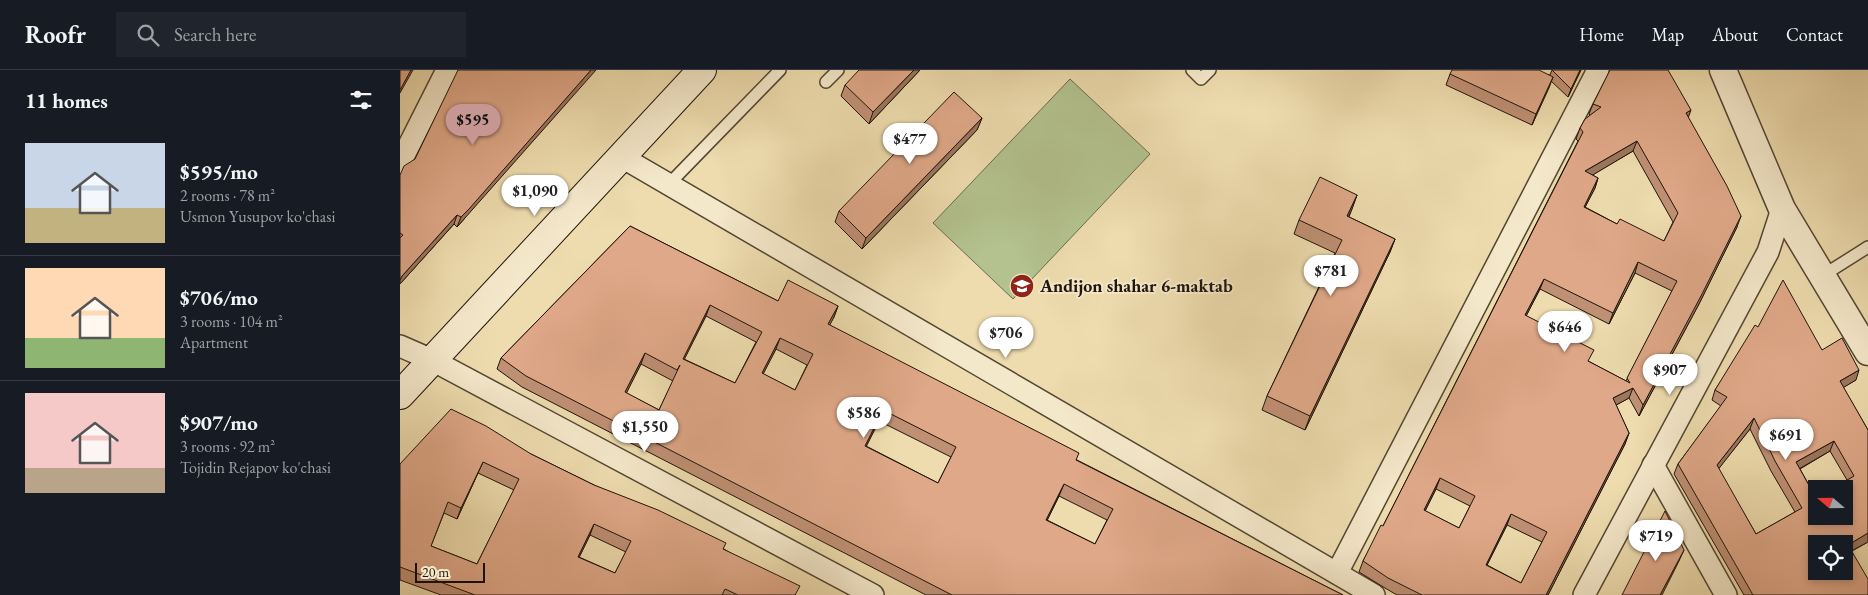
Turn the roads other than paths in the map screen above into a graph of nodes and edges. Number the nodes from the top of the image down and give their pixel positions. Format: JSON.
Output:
{"nodes":[{"id":1,"x":447,"y":70,"type":"edge"},
{"id":2,"x":702,"y":70,"type":"edge"},
{"id":3,"x":780,"y":70,"type":"edge"},
{"id":4,"x":838,"y":70,"type":"edge"},
{"id":5,"x":1192,"y":70,"type":"edge"},
{"id":6,"x":1210,"y":70,"type":"edge"},
{"id":7,"x":1598,"y":70,"type":"edge"},
{"id":8,"x":1723,"y":70,"type":"edge"},
{"id":9,"x":826,"y":82,"type":"dead end"},
{"id":10,"x":620,"y":156,"type":"junction"},
{"id":11,"x":400,"y":163,"type":"edge"},
{"id":12,"x":669,"y":184,"type":"junction"},
{"id":13,"x":1782,"y":209,"type":"junction"},
{"id":14,"x":1868,"y":247,"type":"edge"},
{"id":15,"x":1822,"y":276,"type":"junction"},
{"id":16,"x":400,"y":346,"type":"edge"},
{"id":17,"x":1868,"y":352,"type":"edge"},
{"id":18,"x":432,"y":360,"type":"junction"},
{"id":19,"x":400,"y":394,"type":"edge"},
{"id":20,"x":1653,"y":465,"type":"junction"},
{"id":21,"x":1337,"y":573,"type":"junction"},
{"id":22,"x":874,"y":595,"type":"edge"},
{"id":23,"x":1374,"y":595,"type":"edge"},
{"id":24,"x":1584,"y":595,"type":"edge"},
{"id":25,"x":1726,"y":595,"type":"edge"}],
"edges":[{"from":1,"to":11,"type":"street"},
{"from":2,"to":10,"type":"main road"},
{"from":3,"to":12,"type":"lane"},
{"from":4,"to":9,"type":"lane"},
{"from":5,"to":6,"type":"lane"},
{"from":7,"to":21,"type":"street"},
{"from":8,"to":13,"type":"street"},
{"from":10,"to":12,"type":"street"},
{"from":10,"to":18,"type":"main road"},
{"from":12,"to":21,"type":"street"},
{"from":13,"to":15,"type":"street"},
{"from":13,"to":20,"type":"street"},
{"from":14,"to":15,"type":"lane"},
{"from":15,"to":17,"type":"street"},
{"from":16,"to":18,"type":"street"},
{"from":18,"to":19,"type":"main road"},
{"from":18,"to":22,"type":"street"},
{"from":20,"to":24,"type":"street"},
{"from":20,"to":25,"type":"street"},
{"from":21,"to":23,"type":"street"}]}
